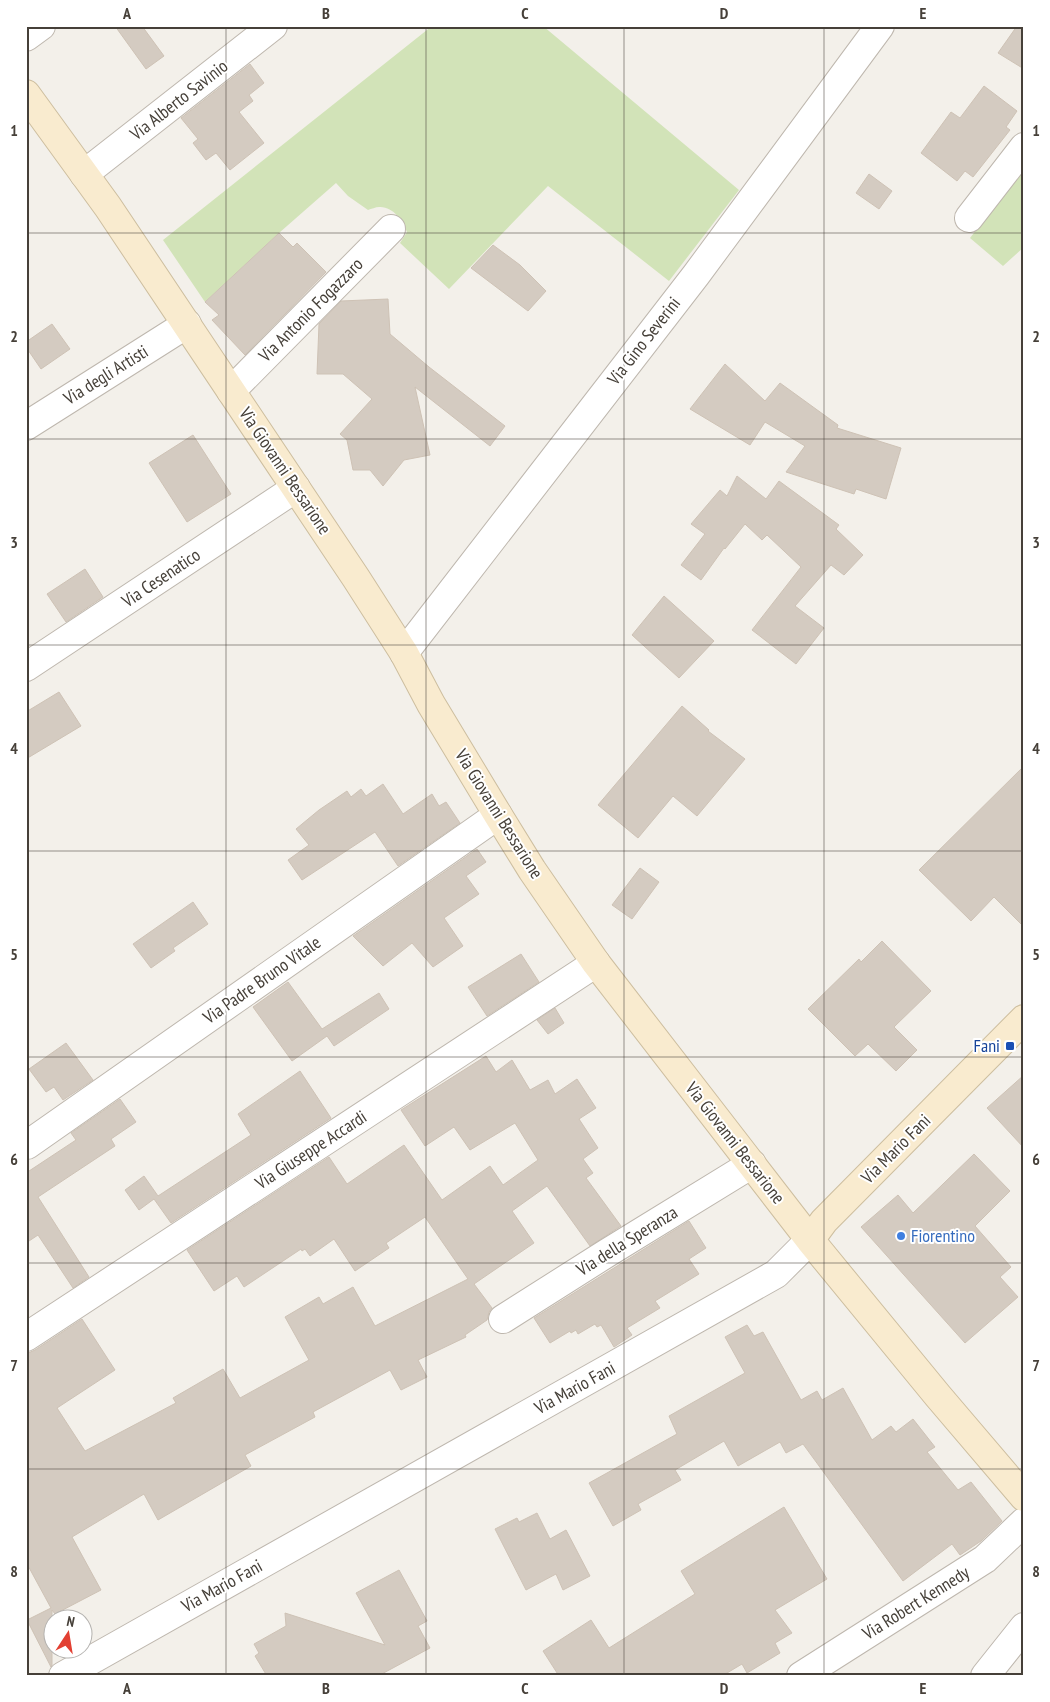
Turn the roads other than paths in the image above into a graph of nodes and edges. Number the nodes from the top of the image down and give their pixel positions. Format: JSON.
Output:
{"nodes":[{"id":1,"x":41,"y":26,"type":"edge"},
{"id":2,"x":273,"y":26,"type":"edge"},
{"id":3,"x":880,"y":26,"type":"edge"},
{"id":4,"x":26,"y":37,"type":"edge"},
{"id":5,"x":26,"y":94,"type":"edge"},
{"id":6,"x":1024,"y":147,"type":"edge"},
{"id":7,"x":84,"y":174,"type":"junction"},
{"id":8,"x":969,"y":218,"type":"dead end"},
{"id":9,"x":391,"y":229,"type":"dead end"},
{"id":10,"x":187,"y":324,"type":"junction"},
{"id":11,"x":231,"y":391,"type":"junction"},
{"id":12,"x":26,"y":426,"type":"edge"},
{"id":13,"x":296,"y":488,"type":"junction"},
{"id":14,"x":404,"y":653,"type":"junction"},
{"id":15,"x":26,"y":668,"type":"edge"},
{"id":16,"x":498,"y":815,"type":"junction"},
{"id":17,"x":596,"y":963,"type":"junction"},
{"id":18,"x":1024,"y":1019,"type":"edge"},
{"id":19,"x":27,"y":1145,"type":"edge"},
{"id":20,"x":752,"y":1164,"type":"junction"},
{"id":21,"x":810,"y":1240,"type":"junction"},
{"id":22,"x":503,"y":1319,"type":"dead end"},
{"id":23,"x":26,"y":1337,"type":"edge"},
{"id":24,"x":1024,"y":1497,"type":"edge"},
{"id":25,"x":1024,"y":1522,"type":"edge"},
{"id":26,"x":1024,"y":1627,"type":"edge"},
{"id":27,"x":63,"y":1676,"type":"edge"},
{"id":28,"x":801,"y":1676,"type":"edge"},
{"id":29,"x":985,"y":1676,"type":"edge"}],
"edges":[{"from":1,"to":4,"type":"street"},
{"from":2,"to":7,"type":"street","name":"Via Alberto Savinio"},
{"from":3,"to":14,"type":"street","name":"Via Gino Severini"},
{"from":5,"to":7,"type":"street","name":"Via Giovanni Bessarione"},
{"from":6,"to":8,"type":"street"},
{"from":7,"to":10,"type":"street","name":"Via Giovanni Bessarione"},
{"from":9,"to":11,"type":"street","name":"Via Antonio Fogazzaro"},
{"from":10,"to":11,"type":"street","name":"Via Giovanni Bessarione"},
{"from":10,"to":12,"type":"street","name":"Via degli Artisti"},
{"from":11,"to":13,"type":"street","name":"Via Giovanni Bessarione"},
{"from":13,"to":14,"type":"street","name":"Via Giovanni Bessarione"},
{"from":13,"to":15,"type":"street","name":"Via Cesenatico"},
{"from":14,"to":16,"type":"street","name":"Via Giovanni Bessarione"},
{"from":16,"to":17,"type":"street","name":"Via Giovanni Bessarione"},
{"from":16,"to":19,"type":"street","name":"Via Padre Bruno Vitale"},
{"from":17,"to":20,"type":"street","name":"Via Giovanni Bessarione"},
{"from":17,"to":23,"type":"street","name":"Via Giuseppe Accardi"},
{"from":18,"to":21,"type":"street","name":"Via Mario Fani"},
{"from":20,"to":21,"type":"street","name":"Via Giovanni Bessarione"},
{"from":20,"to":22,"type":"street","name":"Via della Speranza"},
{"from":21,"to":24,"type":"street","name":"Via Giovanni Bessarione"},
{"from":21,"to":27,"type":"street","name":"Via Mario Fani"},
{"from":25,"to":28,"type":"street","name":"Via Robert Kennedy"},
{"from":26,"to":29,"type":"street"}]}
